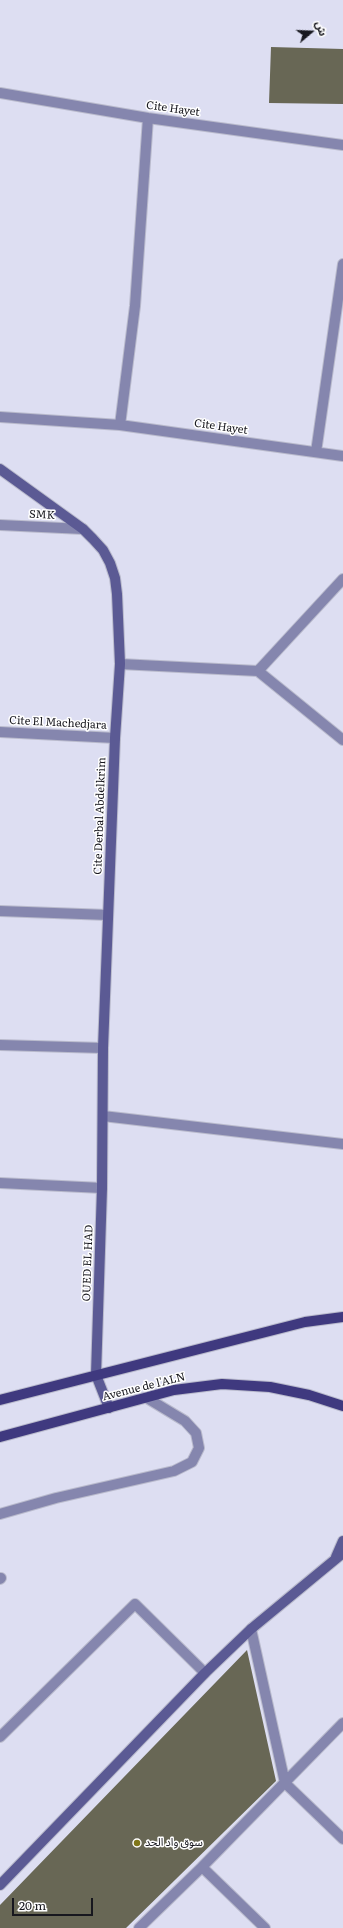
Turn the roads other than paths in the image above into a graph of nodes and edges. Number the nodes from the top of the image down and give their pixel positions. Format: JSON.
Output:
{"nodes":[{"id":1,"x":0,"y":94,"type":"edge"},
{"id":2,"x":148,"y":118,"type":"junction"},
{"id":3,"x":343,"y":145,"type":"edge"},
{"id":4,"x":343,"y":264,"type":"edge"},
{"id":5,"x":0,"y":417,"type":"edge"},
{"id":6,"x":120,"y":425,"type":"junction"},
{"id":7,"x":316,"y":452,"type":"junction"},
{"id":8,"x":343,"y":456,"type":"edge"},
{"id":9,"x":0,"y":469,"type":"edge"},
{"id":10,"x":0,"y":525,"type":"edge"},
{"id":11,"x":83,"y":529,"type":"junction"},
{"id":12,"x":343,"y":579,"type":"edge"},
{"id":13,"x":120,"y":664,"type":"junction"},
{"id":14,"x":258,"y":672,"type":"junction"},
{"id":15,"x":0,"y":732,"type":"edge"},
{"id":16,"x":115,"y":738,"type":"junction"},
{"id":17,"x":343,"y":740,"type":"edge"},
{"id":18,"x":0,"y":911,"type":"edge"},
{"id":19,"x":108,"y":915,"type":"junction"},
{"id":20,"x":0,"y":1045,"type":"edge"},
{"id":21,"x":103,"y":1048,"type":"junction"},
{"id":22,"x":103,"y":1116,"type":"junction"},
{"id":23,"x":343,"y":1144,"type":"edge"},
{"id":24,"x":0,"y":1183,"type":"edge"},
{"id":25,"x":102,"y":1188,"type":"junction"},
{"id":26,"x":343,"y":1317,"type":"edge"},
{"id":27,"x":96,"y":1376,"type":"junction"},
{"id":28,"x":147,"y":1398,"type":"junction"},
{"id":29,"x":0,"y":1400,"type":"edge"},
{"id":30,"x":343,"y":1406,"type":"edge"},
{"id":31,"x":109,"y":1408,"type":"junction"},
{"id":32,"x":0,"y":1437,"type":"edge"},
{"id":33,"x":0,"y":1514,"type":"edge"},
{"id":34,"x":343,"y":1541,"type":"edge"},
{"id":35,"x":339,"y":1556,"type":"edge"},
{"id":36,"x":251,"y":1629,"type":"junction"},
{"id":37,"x":205,"y":1673,"type":"junction"},
{"id":38,"x":343,"y":1723,"type":"edge"},
{"id":39,"x":0,"y":1737,"type":"edge"},
{"id":40,"x":285,"y":1783,"type":"junction"},
{"id":41,"x":343,"y":1839,"type":"edge"},
{"id":42,"x":202,"y":1867,"type":"junction"},
{"id":43,"x":0,"y":1885,"type":"edge"},
{"id":44,"x":139,"y":1928,"type":"edge"},
{"id":45,"x":265,"y":1928,"type":"edge"}],
"edges":[{"from":1,"to":2,"type":"street","name":"Cite Hayet"},
{"from":2,"to":3,"type":"street","name":"Cite Hayet"},
{"from":2,"to":6,"type":"street"},
{"from":4,"to":7,"type":"street"},
{"from":5,"to":6,"type":"street","name":"Cite Hayet"},
{"from":6,"to":7,"type":"street","name":"Cite Hayet"},
{"from":7,"to":8,"type":"street","name":"Cite Hayet"},
{"from":9,"to":11,"type":"main road","name":"Cite Derbal Abdelkrim"},
{"from":10,"to":11,"type":"street","name":"SMK"},
{"from":11,"to":13,"type":"main road","name":"Cite Derbal Abdelkrim"},
{"from":12,"to":14,"type":"street"},
{"from":13,"to":14,"type":"street"},
{"from":13,"to":16,"type":"main road","name":"Cite Derbal Abdelkrim"},
{"from":14,"to":17,"type":"street"},
{"from":15,"to":16,"type":"street","name":"Cite El Machedjara"},
{"from":16,"to":19,"type":"main road","name":"Cite Derbal Abdelkrim"},
{"from":18,"to":19,"type":"street"},
{"from":19,"to":21,"type":"main road","name":"Cite Derbal Abdelkrim"},
{"from":20,"to":21,"type":"street"},
{"from":21,"to":22,"type":"main road","name":"Cite Derbal Abdelkrim"},
{"from":22,"to":23,"type":"street"},
{"from":22,"to":25,"type":"main road","name":"OUED EL HAD"},
{"from":24,"to":25,"type":"street"},
{"from":25,"to":27,"type":"main road","name":"OUED EL HAD"},
{"from":26,"to":27,"type":"main road"},
{"from":27,"to":29,"type":"main road"},
{"from":27,"to":31,"type":"main road","name":"OUED EL HAD"},
{"from":28,"to":30,"type":"main road","name":"Avenue de l'ALN"},
{"from":28,"to":31,"type":"main road","name":"Avenue de l'ALN"},
{"from":28,"to":33,"type":"street"},
{"from":31,"to":32,"type":"main road","name":"Avenue de l'ALN"},
{"from":34,"to":35,"type":"main road"},
{"from":35,"to":36,"type":"main road"},
{"from":36,"to":37,"type":"main road"},
{"from":36,"to":40,"type":"street"},
{"from":37,"to":39,"type":"street"},
{"from":37,"to":43,"type":"main road"},
{"from":38,"to":40,"type":"street"},
{"from":40,"to":41,"type":"street"},
{"from":40,"to":42,"type":"street"},
{"from":42,"to":44,"type":"street"},
{"from":42,"to":45,"type":"street"}]}
